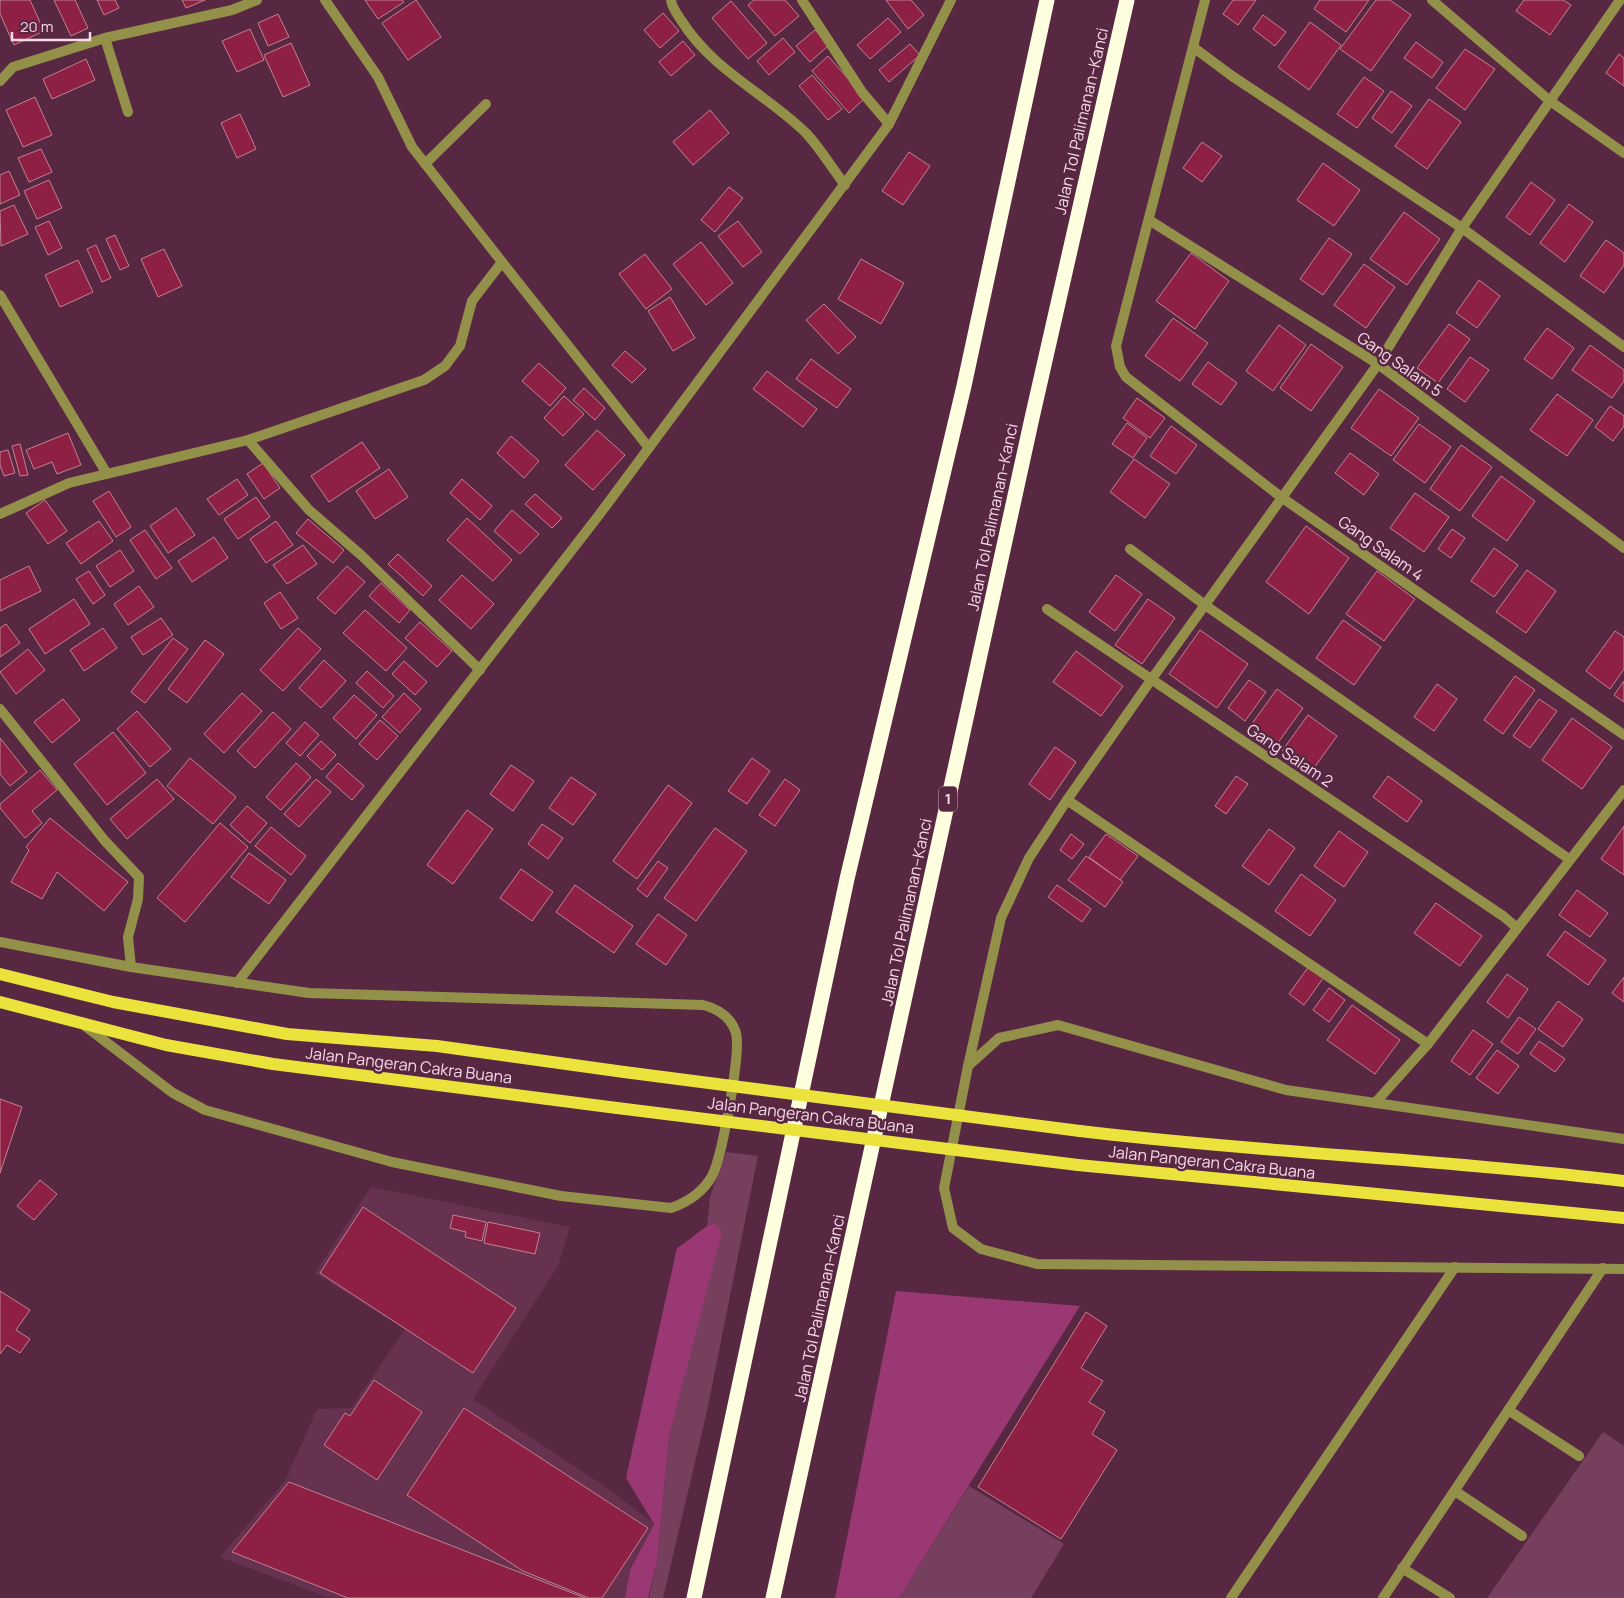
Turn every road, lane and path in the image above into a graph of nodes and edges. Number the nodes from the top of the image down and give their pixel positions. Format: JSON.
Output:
{"nodes":[{"id":1,"x":257,"y":0,"type":"edge"},
{"id":2,"x":325,"y":0,"type":"edge"},
{"id":3,"x":672,"y":0,"type":"edge"},
{"id":4,"x":802,"y":0,"type":"edge"},
{"id":5,"x":951,"y":0,"type":"edge"},
{"id":6,"x":1047,"y":0,"type":"edge"},
{"id":7,"x":1127,"y":0,"type":"edge"},
{"id":8,"x":1205,"y":0,"type":"edge"},
{"id":9,"x":1432,"y":0,"type":"edge"},
{"id":10,"x":1620,"y":0,"type":"edge"},
{"id":11,"x":105,"y":38,"type":"junction"},
{"id":12,"x":1193,"y":47,"type":"junction"},
{"id":13,"x":0,"y":81,"type":"edge"},
{"id":14,"x":1550,"y":101,"type":"junction"},
{"id":15,"x":486,"y":104,"type":"dead end"},
{"id":16,"x":128,"y":112,"type":"dead end"},
{"id":17,"x":889,"y":124,"type":"junction"},
{"id":18,"x":1624,"y":153,"type":"edge"},
{"id":19,"x":424,"y":164,"type":"junction"},
{"id":20,"x":845,"y":185,"type":"junction"},
{"id":21,"x":1149,"y":220,"type":"junction"},
{"id":22,"x":1462,"y":228,"type":"junction"},
{"id":23,"x":502,"y":262,"type":"junction"},
{"id":24,"x":0,"y":295,"type":"edge"},
{"id":25,"x":1624,"y":347,"type":"edge"},
{"id":26,"x":1378,"y":364,"type":"junction"},
{"id":27,"x":248,"y":440,"type":"junction"},
{"id":28,"x":649,"y":448,"type":"junction"},
{"id":29,"x":106,"y":474,"type":"junction"},
{"id":30,"x":1281,"y":497,"type":"junction"},
{"id":31,"x":0,"y":514,"type":"edge"},
{"id":32,"x":1624,"y":548,"type":"edge"},
{"id":33,"x":1130,"y":549,"type":"dead end"},
{"id":34,"x":1205,"y":605,"type":"junction"},
{"id":35,"x":1047,"y":608,"type":"dead end"},
{"id":36,"x":480,"y":670,"type":"junction"},
{"id":37,"x":1151,"y":680,"type":"junction"},
{"id":38,"x":0,"y":708,"type":"edge"},
{"id":39,"x":1624,"y":735,"type":"edge"},
{"id":40,"x":1624,"y":790,"type":"edge"},
{"id":41,"x":1067,"y":800,"type":"junction"},
{"id":42,"x":1569,"y":859,"type":"junction"},
{"id":43,"x":1516,"y":927,"type":"junction"},
{"id":44,"x":0,"y":942,"type":"edge"},
{"id":45,"x":131,"y":967,"type":"junction"},
{"id":46,"x":0,"y":974,"type":"edge"},
{"id":47,"x":237,"y":983,"type":"junction"},
{"id":48,"x":0,"y":1002,"type":"edge"},
{"id":49,"x":82,"y":1023,"type":"junction"},
{"id":50,"x":1428,"y":1044,"type":"junction"},
{"id":51,"x":968,"y":1066,"type":"junction"},
{"id":52,"x":1375,"y":1103,"type":"junction"},
{"id":53,"x":1624,"y":1140,"type":"edge"},
{"id":54,"x":1624,"y":1181,"type":"edge"},
{"id":55,"x":1624,"y":1218,"type":"edge"},
{"id":56,"x":1455,"y":1267,"type":"junction"},
{"id":57,"x":1603,"y":1268,"type":"junction"},
{"id":58,"x":1624,"y":1269,"type":"edge"},
{"id":59,"x":1508,"y":1410,"type":"junction"},
{"id":60,"x":1578,"y":1456,"type":"dead end"},
{"id":61,"x":1454,"y":1491,"type":"junction"},
{"id":62,"x":1522,"y":1536,"type":"dead end"},
{"id":63,"x":1402,"y":1568,"type":"junction"},
{"id":64,"x":694,"y":1598,"type":"edge"},
{"id":65,"x":773,"y":1598,"type":"edge"},
{"id":66,"x":1231,"y":1598,"type":"edge"},
{"id":67,"x":1383,"y":1598,"type":"edge"},
{"id":68,"x":1450,"y":1598,"type":"edge"}],
"edges":[{"from":1,"to":11,"type":"street"},
{"from":2,"to":19,"type":"street"},
{"from":3,"to":20,"type":"street"},
{"from":4,"to":17,"type":"street"},
{"from":5,"to":17,"type":"street"},
{"from":6,"to":64,"type":"highway"},
{"from":7,"to":65,"type":"highway","name":"Jalan Tol Palimanan–Kanci","number":"1"},
{"from":8,"to":12,"type":"street"},
{"from":9,"to":14,"type":"street"},
{"from":10,"to":14,"type":"street"},
{"from":11,"to":13,"type":"street"},
{"from":11,"to":16,"type":"street"},
{"from":12,"to":21,"type":"street"},
{"from":12,"to":22,"type":"street"},
{"from":14,"to":18,"type":"street"},
{"from":14,"to":22,"type":"street"},
{"from":15,"to":19,"type":"street"},
{"from":17,"to":20,"type":"street"},
{"from":19,"to":23,"type":"street"},
{"from":20,"to":28,"type":"street"},
{"from":21,"to":26,"type":"street","name":"Gang Salam 5"},
{"from":21,"to":30,"type":"street","name":"Gang Salam 4"},
{"from":22,"to":25,"type":"street"},
{"from":22,"to":26,"type":"street"},
{"from":23,"to":27,"type":"street"},
{"from":23,"to":28,"type":"street"},
{"from":24,"to":29,"type":"street"},
{"from":26,"to":30,"type":"street"},
{"from":26,"to":32,"type":"street","name":"Gang Salam 5"},
{"from":27,"to":29,"type":"street"},
{"from":27,"to":36,"type":"street"},
{"from":28,"to":36,"type":"street"},
{"from":29,"to":31,"type":"street"},
{"from":30,"to":34,"type":"street"},
{"from":30,"to":39,"type":"street","name":"Gang Salam 4"},
{"from":33,"to":34,"type":"street"},
{"from":34,"to":37,"type":"street"},
{"from":34,"to":42,"type":"street"},
{"from":35,"to":37,"type":"street","name":"Gang Salam 2"},
{"from":36,"to":47,"type":"street"},
{"from":37,"to":41,"type":"street"},
{"from":37,"to":43,"type":"street","name":"Gang Salam 2"},
{"from":38,"to":45,"type":"street"},
{"from":40,"to":42,"type":"street"},
{"from":41,"to":50,"type":"street"},
{"from":41,"to":51,"type":"street"},
{"from":42,"to":43,"type":"street"},
{"from":43,"to":50,"type":"street"},
{"from":44,"to":45,"type":"street"},
{"from":45,"to":47,"type":"street"},
{"from":46,"to":54,"type":"main road","name":"Jalan Pangeran Cakra Buana","bridge":true},
{"from":47,"to":49,"type":"street"},
{"from":48,"to":49,"type":"main road","name":"Jalan Pangeran Cakra Buana"},
{"from":49,"to":55,"type":"main road","name":"Jalan Pangeran Cakra Buana","bridge":true},
{"from":50,"to":52,"type":"street"},
{"from":51,"to":52,"type":"street"},
{"from":51,"to":56,"type":"street"},
{"from":52,"to":53,"type":"street"},
{"from":56,"to":57,"type":"street"},
{"from":56,"to":66,"type":"street"},
{"from":57,"to":58,"type":"street"},
{"from":57,"to":59,"type":"street"},
{"from":59,"to":60,"type":"street"},
{"from":59,"to":61,"type":"street"},
{"from":61,"to":62,"type":"street"},
{"from":61,"to":63,"type":"street"},
{"from":63,"to":67,"type":"street"},
{"from":63,"to":68,"type":"street"}]}
